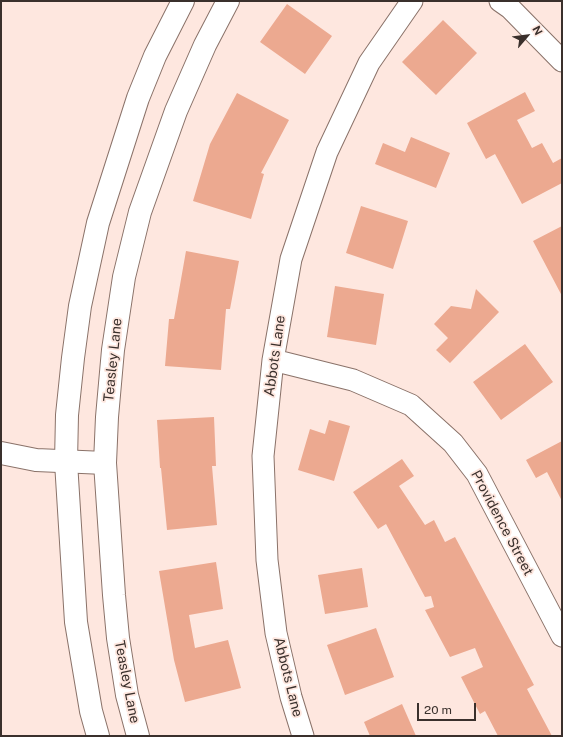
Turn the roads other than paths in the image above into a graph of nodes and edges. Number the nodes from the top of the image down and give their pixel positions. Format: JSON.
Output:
{"nodes":[{"id":1,"x":183,"y":1,"type":"edge"},
{"id":2,"x":228,"y":1,"type":"edge"},
{"id":3,"x":412,"y":1,"type":"edge"},
{"id":4,"x":500,"y":1,"type":"edge"},
{"id":5,"x":562,"y":61,"type":"edge"},
{"id":6,"x":273,"y":360,"type":"junction"},
{"id":7,"x":1,"y":453,"type":"edge"},
{"id":8,"x":66,"y":462,"type":"junction"},
{"id":9,"x":105,"y":463,"type":"junction"},
{"id":10,"x":562,"y":636,"type":"edge"},
{"id":11,"x":98,"y":736,"type":"edge"},
{"id":12,"x":138,"y":736,"type":"edge"},
{"id":13,"x":303,"y":736,"type":"edge"}],
"edges":[{"from":1,"to":8,"type":"main road"},
{"from":2,"to":9,"type":"main road","name":"Teasley Lane"},
{"from":3,"to":6,"type":"street","name":"Abbots Lane"},
{"from":4,"to":5,"type":"street"},
{"from":6,"to":10,"type":"street","name":"Providence Street"},
{"from":6,"to":13,"type":"street","name":"Abbots Lane"},
{"from":7,"to":8,"type":"main road"},
{"from":8,"to":9,"type":"main road"},
{"from":8,"to":11,"type":"main road"},
{"from":9,"to":12,"type":"main road","name":"Teasley Lane"}]}
